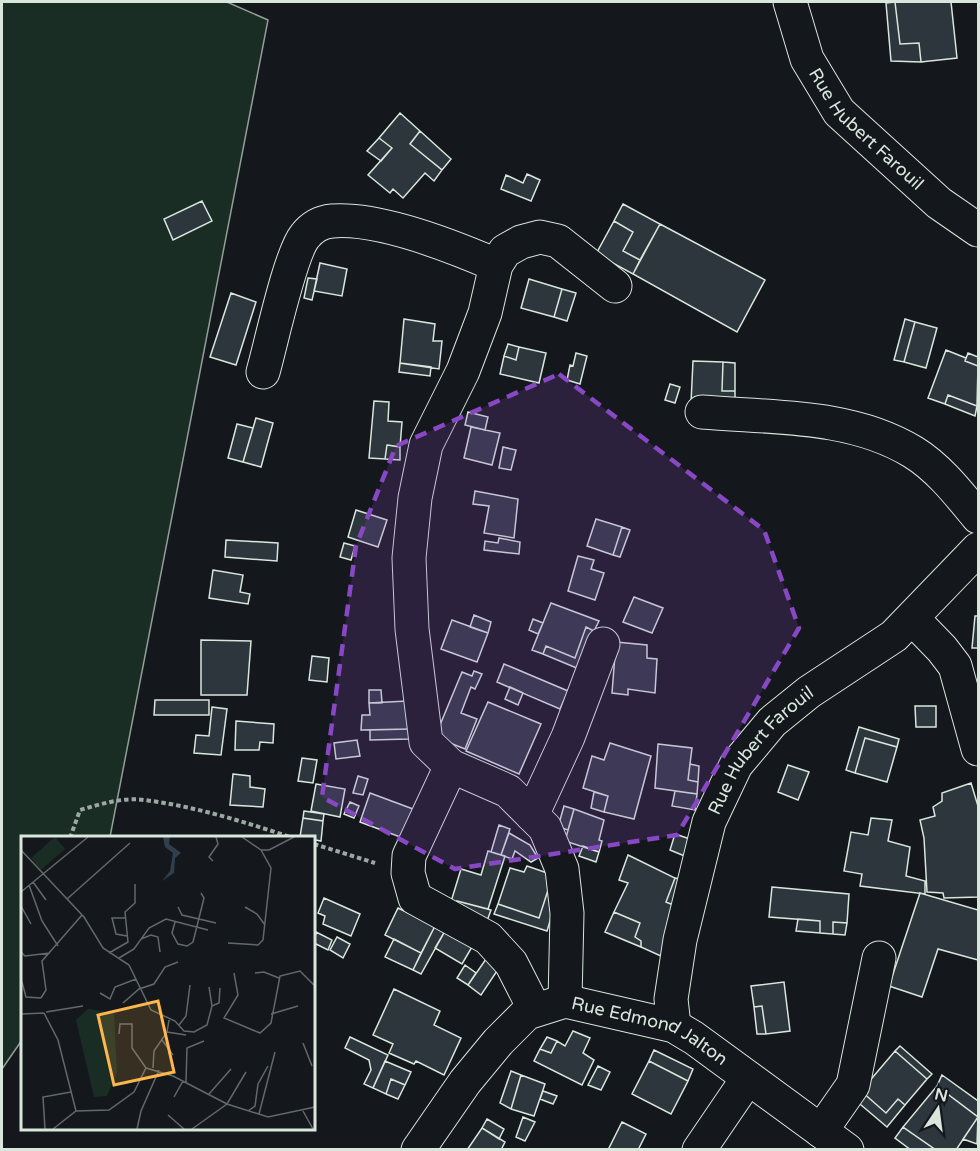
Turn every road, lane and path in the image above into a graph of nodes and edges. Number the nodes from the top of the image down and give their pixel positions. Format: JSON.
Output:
{"nodes":[{"id":1,"x":790,"y":2,"type":"edge"},
{"id":2,"x":978,"y":230,"type":"edge"},
{"id":3,"x":496,"y":265,"type":"junction"},
{"id":4,"x":615,"y":286,"type":"dead end"},
{"id":5,"x":263,"y":372,"type":"dead end"},
{"id":6,"x":702,"y":412,"type":"dead end"},
{"id":7,"x":978,"y":517,"type":"edge"},
{"id":8,"x":978,"y":549,"type":"edge"},
{"id":9,"x":912,"y":618,"type":"junction"},
{"id":10,"x":603,"y":644,"type":"dead end"},
{"id":11,"x":978,"y":749,"type":"edge"},
{"id":12,"x":451,"y":766,"type":"junction"},
{"id":13,"x":532,"y":815,"type":"junction"},
{"id":14,"x":70,"y":836,"type":"edge"},
{"id":15,"x":290,"y":836,"type":"edge"},
{"id":16,"x":315,"y":844,"type":"edge"},
{"id":17,"x":408,"y":873,"type":"junction"},
{"id":18,"x":879,"y":958,"type":"dead end"},
{"id":19,"x":550,"y":1006,"type":"junction"},
{"id":20,"x":674,"y":1026,"type":"junction"},
{"id":21,"x":748,"y":1078,"type":"junction"},
{"id":22,"x":821,"y":1131,"type":"junction"},
{"id":23,"x":418,"y":1149,"type":"edge"},
{"id":24,"x":699,"y":1149,"type":"edge"},
{"id":25,"x":847,"y":1149,"type":"edge"}],
"edges":[{"from":1,"to":2,"type":"street","name":"Rue Hubert Farouil"},
{"from":3,"to":4,"type":"street"},
{"from":3,"to":5,"type":"street"},
{"from":3,"to":12,"type":"street"},
{"from":6,"to":7,"type":"street"},
{"from":8,"to":9,"type":"street","name":"Rue Hubert Farouil"},
{"from":9,"to":11,"type":"street"},
{"from":9,"to":20,"type":"street","name":"Rue Hubert Farouil"},
{"from":10,"to":13,"type":"street"},
{"from":12,"to":13,"type":"street"},
{"from":12,"to":17,"type":"street"},
{"from":13,"to":19,"type":"street"},
{"from":14,"to":15,"type":"path"},
{"from":16,"to":17,"type":"path"},
{"from":17,"to":19,"type":"street"},
{"from":18,"to":22,"type":"street"},
{"from":19,"to":20,"type":"street","name":"Rue Edmond Jalton"},
{"from":19,"to":23,"type":"street"},
{"from":20,"to":21,"type":"street","name":"Rue Edmond Jalton"},
{"from":21,"to":22,"type":"street","name":"Rue Edmond Jalton"},
{"from":21,"to":24,"type":"street"},
{"from":22,"to":25,"type":"street","name":"Rue Edmond Jalton"}]}
